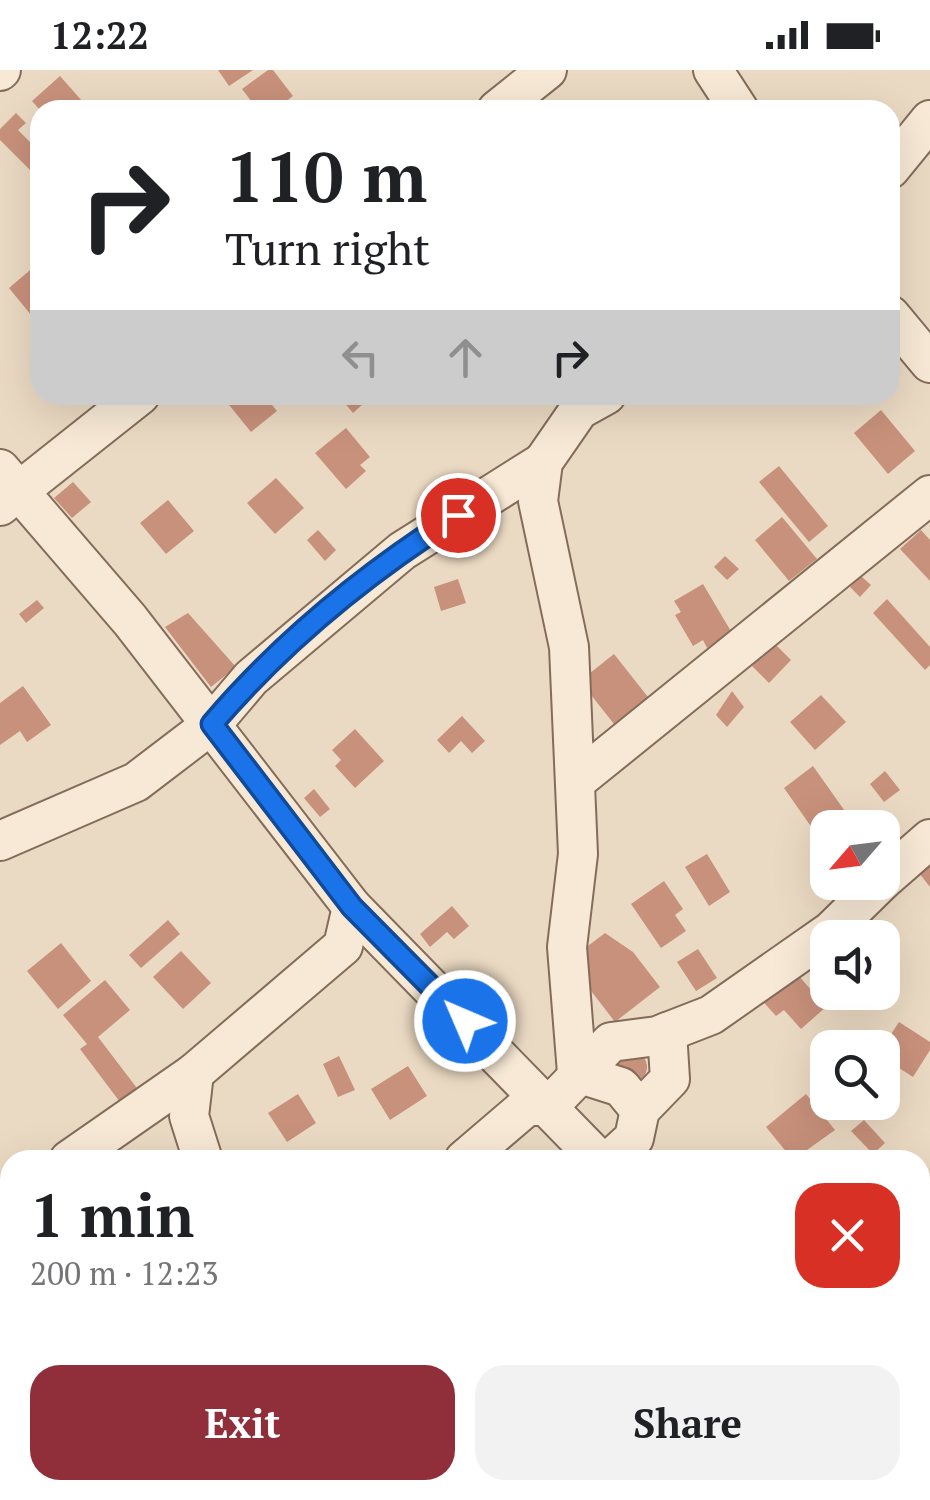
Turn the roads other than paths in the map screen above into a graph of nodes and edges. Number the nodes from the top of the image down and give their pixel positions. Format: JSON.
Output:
{"nodes":[{"id":1,"x":548,"y":70,"type":"edge"},
{"id":2,"x":712,"y":70,"type":"edge"},
{"id":3,"x":510,"y":100,"type":"edge"},
{"id":4,"x":732,"y":100,"type":"edge"},
{"id":5,"x":930,"y":120,"type":"edge"},
{"id":6,"x":900,"y":157,"type":"edge"},
{"id":7,"x":900,"y":327,"type":"edge"},
{"id":8,"x":930,"y":363,"type":"edge"},
{"id":9,"x":126,"y":405,"type":"edge"},
{"id":10,"x":588,"y":405,"type":"edge"},
{"id":11,"x":543,"y":462,"type":"junction"},
{"id":12,"x":6,"y":489,"type":"edge"},
{"id":13,"x":930,"y":495,"type":"edge"},
{"id":14,"x":212,"y":724,"type":"junction"},
{"id":15,"x":575,"y":782,"type":"junction"},
{"id":16,"x":930,"y":839,"type":"edge"},
{"id":17,"x":0,"y":841,"type":"edge"},
{"id":18,"x":900,"y":866,"type":"edge"},
{"id":19,"x":863,"y":900,"type":"edge"},
{"id":20,"x":352,"y":907,"type":"junction"},
{"id":21,"x":666,"y":1032,"type":"junction"},
{"id":22,"x":194,"y":1072,"type":"junction"},
{"id":23,"x":577,"y":1073,"type":"junction"},
{"id":24,"x":549,"y":1106,"type":"junction"},
{"id":25,"x":640,"y":1110,"type":"junction"},
{"id":26,"x":83,"y":1150,"type":"edge"},
{"id":27,"x":199,"y":1150,"type":"edge"},
{"id":28,"x":476,"y":1150,"type":"edge"},
{"id":29,"x":591,"y":1150,"type":"edge"},
{"id":30,"x":621,"y":1150,"type":"edge"}],
"edges":[{"from":1,"to":3,"type":"street"},
{"from":2,"to":4,"type":"street"},
{"from":5,"to":6,"type":"street"},
{"from":7,"to":8,"type":"street"},
{"from":9,"to":12,"type":"street"},
{"from":10,"to":11,"type":"street"},
{"from":11,"to":14,"type":"street"},
{"from":11,"to":15,"type":"street"},
{"from":12,"to":14,"type":"street"},
{"from":13,"to":15,"type":"street"},
{"from":14,"to":17,"type":"street"},
{"from":14,"to":20,"type":"street"},
{"from":15,"to":23,"type":"street"},
{"from":16,"to":18,"type":"street"},
{"from":19,"to":21,"type":"street"},
{"from":20,"to":22,"type":"street"},
{"from":20,"to":24,"type":"street"},
{"from":21,"to":23,"type":"street"},
{"from":21,"to":25,"type":"street"},
{"from":22,"to":26,"type":"street"},
{"from":22,"to":27,"type":"street"},
{"from":23,"to":24,"type":"street"},
{"from":23,"to":25,"type":"street"},
{"from":24,"to":28,"type":"street"},
{"from":24,"to":29,"type":"street"},
{"from":25,"to":30,"type":"street"}]}
